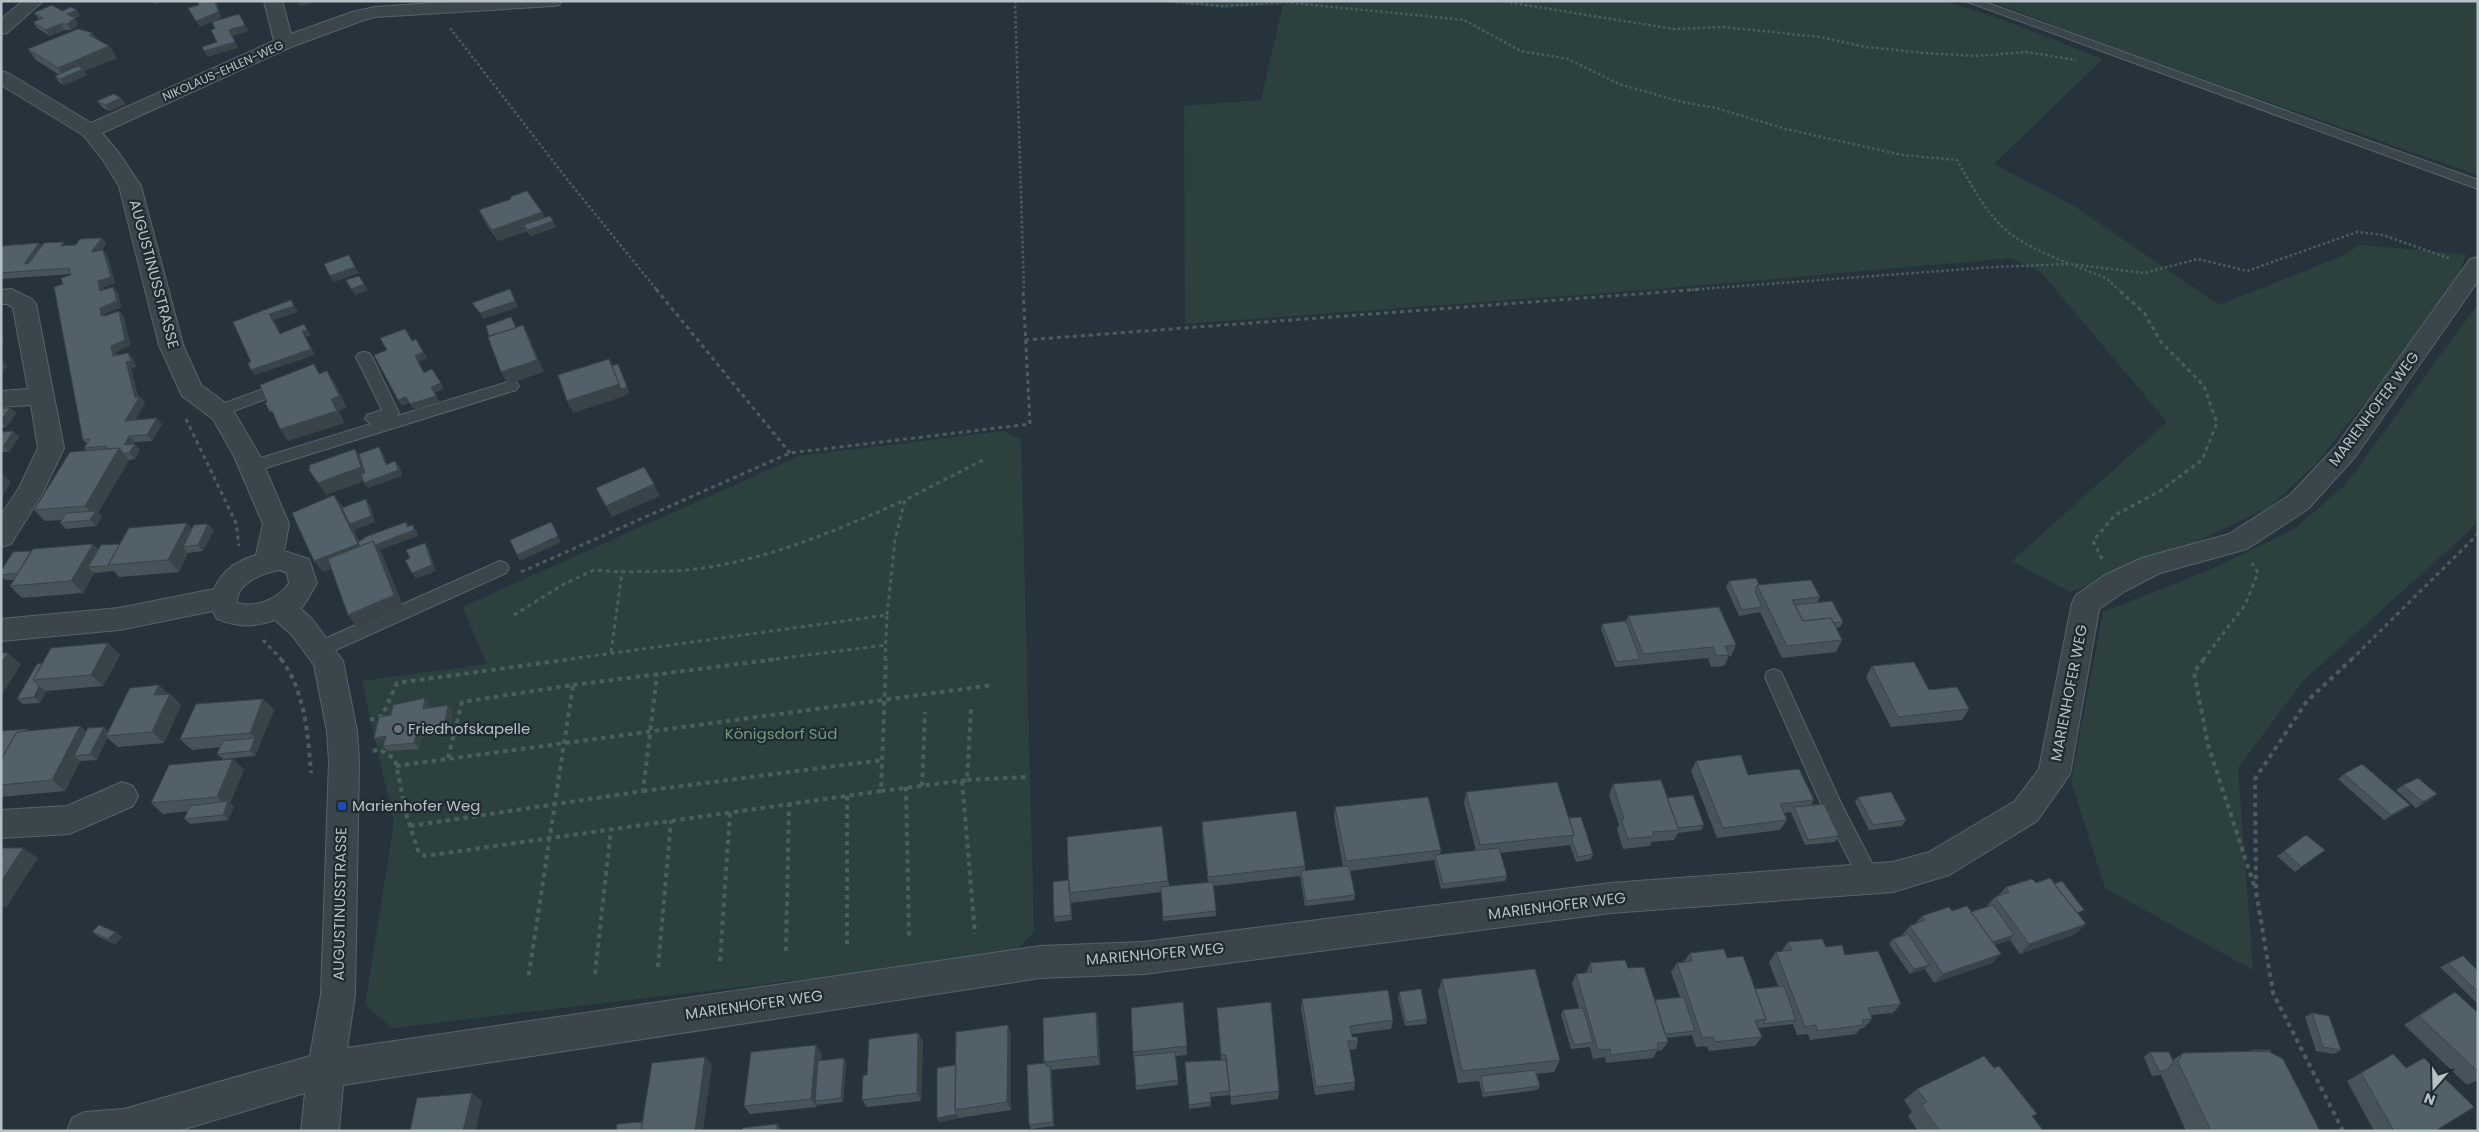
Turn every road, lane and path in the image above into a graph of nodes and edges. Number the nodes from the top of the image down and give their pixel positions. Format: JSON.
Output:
{"nodes":[{"id":1,"x":34,"y":1,"type":"edge"},
{"id":2,"x":273,"y":1,"type":"edge"},
{"id":3,"x":553,"y":1,"type":"edge"},
{"id":4,"x":1015,"y":1,"type":"edge"},
{"id":5,"x":1166,"y":1,"type":"edge"},
{"id":6,"x":1500,"y":1,"type":"edge"},
{"id":7,"x":1971,"y":1,"type":"edge"},
{"id":8,"x":434,"y":8,"type":"junction"},
{"id":9,"x":356,"y":9,"type":"edge"},
{"id":10,"x":1,"y":29,"type":"edge"},
{"id":11,"x":284,"y":43,"type":"junction"},
{"id":12,"x":2083,"y":61,"type":"dead end"},
{"id":13,"x":1,"y":76,"type":"edge"},
{"id":14,"x":90,"y":131,"type":"junction"},
{"id":15,"x":2478,"y":186,"type":"edge"},
{"id":16,"x":2070,"y":264,"type":"junction"},
{"id":17,"x":2477,"y":266,"type":"edge"},
{"id":18,"x":1,"y":296,"type":"edge"},
{"id":19,"x":1025,"y":340,"type":"junction"},
{"id":20,"x":364,"y":357,"type":"dead end"},
{"id":21,"x":303,"y":379,"type":"edge"},
{"id":22,"x":511,"y":386,"type":"dead end"},
{"id":23,"x":42,"y":396,"type":"junction"},
{"id":24,"x":1,"y":400,"type":"edge"},
{"id":25,"x":220,"y":411,"type":"junction"},
{"id":26,"x":183,"y":413,"type":"dead end"},
{"id":27,"x":790,"y":453,"type":"junction"},
{"id":28,"x":982,"y":460,"type":"dead end"},
{"id":29,"x":248,"y":461,"type":"junction"},
{"id":30,"x":905,"y":500,"type":"junction"},
{"id":31,"x":2478,"y":534,"type":"edge"},
{"id":32,"x":1,"y":537,"type":"edge"},
{"id":33,"x":2237,"y":542,"type":"junction"},
{"id":34,"x":236,"y":552,"type":"dead end"},
{"id":35,"x":268,"y":561,"type":"junction"},
{"id":36,"x":500,"y":568,"type":"dead end"},
{"id":37,"x":622,"y":572,"type":"junction"},
{"id":38,"x":519,"y":573,"type":"dead end"},
{"id":39,"x":2115,"y":583,"type":"junction"},
{"id":40,"x":222,"y":598,"type":"junction"},
{"id":41,"x":280,"y":607,"type":"junction"},
{"id":42,"x":514,"y":615,"type":"dead end"},
{"id":43,"x":887,"y":615,"type":"junction"},
{"id":44,"x":1,"y":630,"type":"edge"},
{"id":45,"x":256,"y":636,"type":"dead end"},
{"id":46,"x":886,"y":645,"type":"junction"},
{"id":47,"x":320,"y":649,"type":"junction"},
{"id":48,"x":611,"y":652,"type":"junction"},
{"id":49,"x":657,"y":675,"type":"junction"},
{"id":50,"x":1774,"y":677,"type":"dead end"},
{"id":51,"x":573,"y":685,"type":"junction"},
{"id":52,"x":993,"y":685,"type":"dead end"},
{"id":53,"x":884,"y":699,"type":"junction"},
{"id":54,"x":970,"y":708,"type":"dead end"},
{"id":55,"x":925,"y":712,"type":"dead end"},
{"id":56,"x":342,"y":731,"type":"junction"},
{"id":57,"x":650,"y":731,"type":"junction"},
{"id":58,"x":563,"y":743,"type":"junction"},
{"id":59,"x":448,"y":758,"type":"junction"},
{"id":60,"x":882,"y":760,"type":"junction"},
{"id":61,"x":344,"y":762,"type":"junction"},
{"id":62,"x":396,"y":766,"type":"junction"},
{"id":63,"x":1026,"y":777,"type":"dead end"},
{"id":64,"x":311,"y":778,"type":"dead end"},
{"id":65,"x":964,"y":780,"type":"junction"},
{"id":66,"x":922,"y":786,"type":"junction"},
{"id":67,"x":906,"y":787,"type":"junction"},
{"id":68,"x":642,"y":791,"type":"junction"},
{"id":69,"x":881,"y":791,"type":"junction"},
{"id":70,"x":122,"y":796,"type":"dead end"},
{"id":71,"x":847,"y":796,"type":"junction"},
{"id":72,"x":554,"y":804,"type":"junction"},
{"id":73,"x":789,"y":804,"type":"junction"},
{"id":74,"x":730,"y":812,"type":"junction"},
{"id":75,"x":671,"y":821,"type":"junction"},
{"id":76,"x":1,"y":824,"type":"edge"},
{"id":77,"x":410,"y":826,"type":"junction"},
{"id":78,"x":611,"y":829,"type":"junction"},
{"id":79,"x":549,"y":838,"type":"junction"},
{"id":80,"x":1869,"y":878,"type":"junction"},
{"id":81,"x":2256,"y":891,"type":"junction"},
{"id":82,"x":975,"y":934,"type":"dead end"},
{"id":83,"x":909,"y":937,"type":"dead end"},
{"id":84,"x":847,"y":944,"type":"dead end"},
{"id":85,"x":786,"y":951,"type":"dead end"},
{"id":86,"x":720,"y":962,"type":"dead end"},
{"id":87,"x":658,"y":967,"type":"dead end"},
{"id":88,"x":595,"y":974,"type":"dead end"},
{"id":89,"x":528,"y":980,"type":"dead end"},
{"id":90,"x":326,"y":1069,"type":"junction"},
{"id":91,"x":85,"y":1131,"type":"edge"},
{"id":92,"x":320,"y":1131,"type":"edge"},
{"id":93,"x":2343,"y":1131,"type":"edge"}],
"edges":[{"from":1,"to":10,"type":"street"},
{"from":2,"to":11,"type":"street"},
{"from":3,"to":8,"type":"street","name":"NIKOLAUS-EHLEN-WEG"},
{"from":4,"to":19,"type":"path"},
{"from":5,"to":16,"type":"path"},
{"from":6,"to":12,"type":"path"},
{"from":7,"to":15,"type":"lane"},
{"from":8,"to":9,"type":"street","name":"NIKOLAUS-EHLEN-WEG"},
{"from":8,"to":27,"type":"path"},
{"from":9,"to":11,"type":"street","name":"NIKOLAUS-EHLEN-WEG"},
{"from":11,"to":14,"type":"street","name":"NIKOLAUS-EHLEN-WEG"},
{"from":13,"to":14,"type":"street","name":"AUGUSTINUSSTRASSE"},
{"from":14,"to":25,"type":"street","name":"AUGUSTINUSSTRASSE"},
{"from":16,"to":17,"type":"path"},
{"from":16,"to":19,"type":"path"},
{"from":16,"to":39,"type":"path"},
{"from":17,"to":33,"type":"street","name":"MARIENHOFER WEG"},
{"from":18,"to":23,"type":"street"},
{"from":19,"to":27,"type":"path"},
{"from":20,"to":29,"type":"lane"},
{"from":21,"to":25,"type":"lane"},
{"from":22,"to":29,"type":"lane"},
{"from":23,"to":24,"type":"street"},
{"from":23,"to":32,"type":"street"},
{"from":25,"to":29,"type":"street","name":"AUGUSTINUSSTRASSE"},
{"from":26,"to":34,"type":"path"},
{"from":27,"to":38,"type":"path"},
{"from":28,"to":30,"type":"path"},
{"from":29,"to":35,"type":"street","name":"AUGUSTINUSSTRASSE"},
{"from":30,"to":37,"type":"path"},
{"from":30,"to":43,"type":"path"},
{"from":31,"to":81,"type":"path"},
{"from":33,"to":39,"type":"street","name":"MARIENHOFER WEG"},
{"from":33,"to":81,"type":"path"},
{"from":35,"to":40,"type":"street"},
{"from":35,"to":41,"type":"street"},
{"from":36,"to":47,"type":"lane"},
{"from":37,"to":42,"type":"path"},
{"from":37,"to":48,"type":"path"},
{"from":39,"to":80,"type":"street","name":"MARIENHOFER WEG"},
{"from":40,"to":41,"type":"street"},
{"from":40,"to":44,"type":"street"},
{"from":41,"to":47,"type":"street","name":"AUGUSTINUSSTRASSE"},
{"from":43,"to":46,"type":"path"},
{"from":43,"to":48,"type":"path"},
{"from":45,"to":64,"type":"path"},
{"from":46,"to":49,"type":"path"},
{"from":46,"to":53,"type":"path"},
{"from":47,"to":56,"type":"street","name":"AUGUSTINUSSTRASSE"},
{"from":48,"to":56,"type":"path"},
{"from":49,"to":51,"type":"path"},
{"from":49,"to":57,"type":"path"},
{"from":50,"to":80,"type":"lane"},
{"from":51,"to":58,"type":"path"},
{"from":51,"to":59,"type":"path"},
{"from":52,"to":53,"type":"path"},
{"from":53,"to":57,"type":"path"},
{"from":53,"to":60,"type":"path"},
{"from":54,"to":65,"type":"path"},
{"from":55,"to":66,"type":"path"},
{"from":56,"to":61,"type":"street","name":"AUGUSTINUSSTRASSE"},
{"from":57,"to":58,"type":"path"},
{"from":57,"to":68,"type":"path"},
{"from":58,"to":59,"type":"path"},
{"from":58,"to":72,"type":"path"},
{"from":59,"to":62,"type":"path"},
{"from":60,"to":68,"type":"path"},
{"from":60,"to":69,"type":"path"},
{"from":61,"to":62,"type":"path"},
{"from":61,"to":90,"type":"street","name":"AUGUSTINUSSTRASSE"},
{"from":62,"to":77,"type":"path"},
{"from":63,"to":65,"type":"path"},
{"from":65,"to":66,"type":"path"},
{"from":65,"to":82,"type":"path"},
{"from":66,"to":67,"type":"path"},
{"from":67,"to":69,"type":"path"},
{"from":67,"to":83,"type":"path"},
{"from":68,"to":72,"type":"path"},
{"from":69,"to":71,"type":"path"},
{"from":70,"to":76,"type":"street"},
{"from":71,"to":73,"type":"path"},
{"from":71,"to":84,"type":"path"},
{"from":72,"to":77,"type":"path"},
{"from":72,"to":79,"type":"path"},
{"from":73,"to":74,"type":"path"},
{"from":73,"to":85,"type":"path"},
{"from":74,"to":75,"type":"path"},
{"from":74,"to":86,"type":"path"},
{"from":75,"to":78,"type":"path"},
{"from":75,"to":87,"type":"path"},
{"from":77,"to":79,"type":"path"},
{"from":78,"to":79,"type":"path"},
{"from":78,"to":88,"type":"path"},
{"from":79,"to":89,"type":"path"},
{"from":80,"to":90,"type":"street","name":"MARIENHOFER WEG"},
{"from":81,"to":93,"type":"path"},
{"from":90,"to":91,"type":"street","name":"MARIENHOFER WEG"},
{"from":90,"to":92,"type":"street","name":"AUGUSTINUSSTRASSE"}]}
